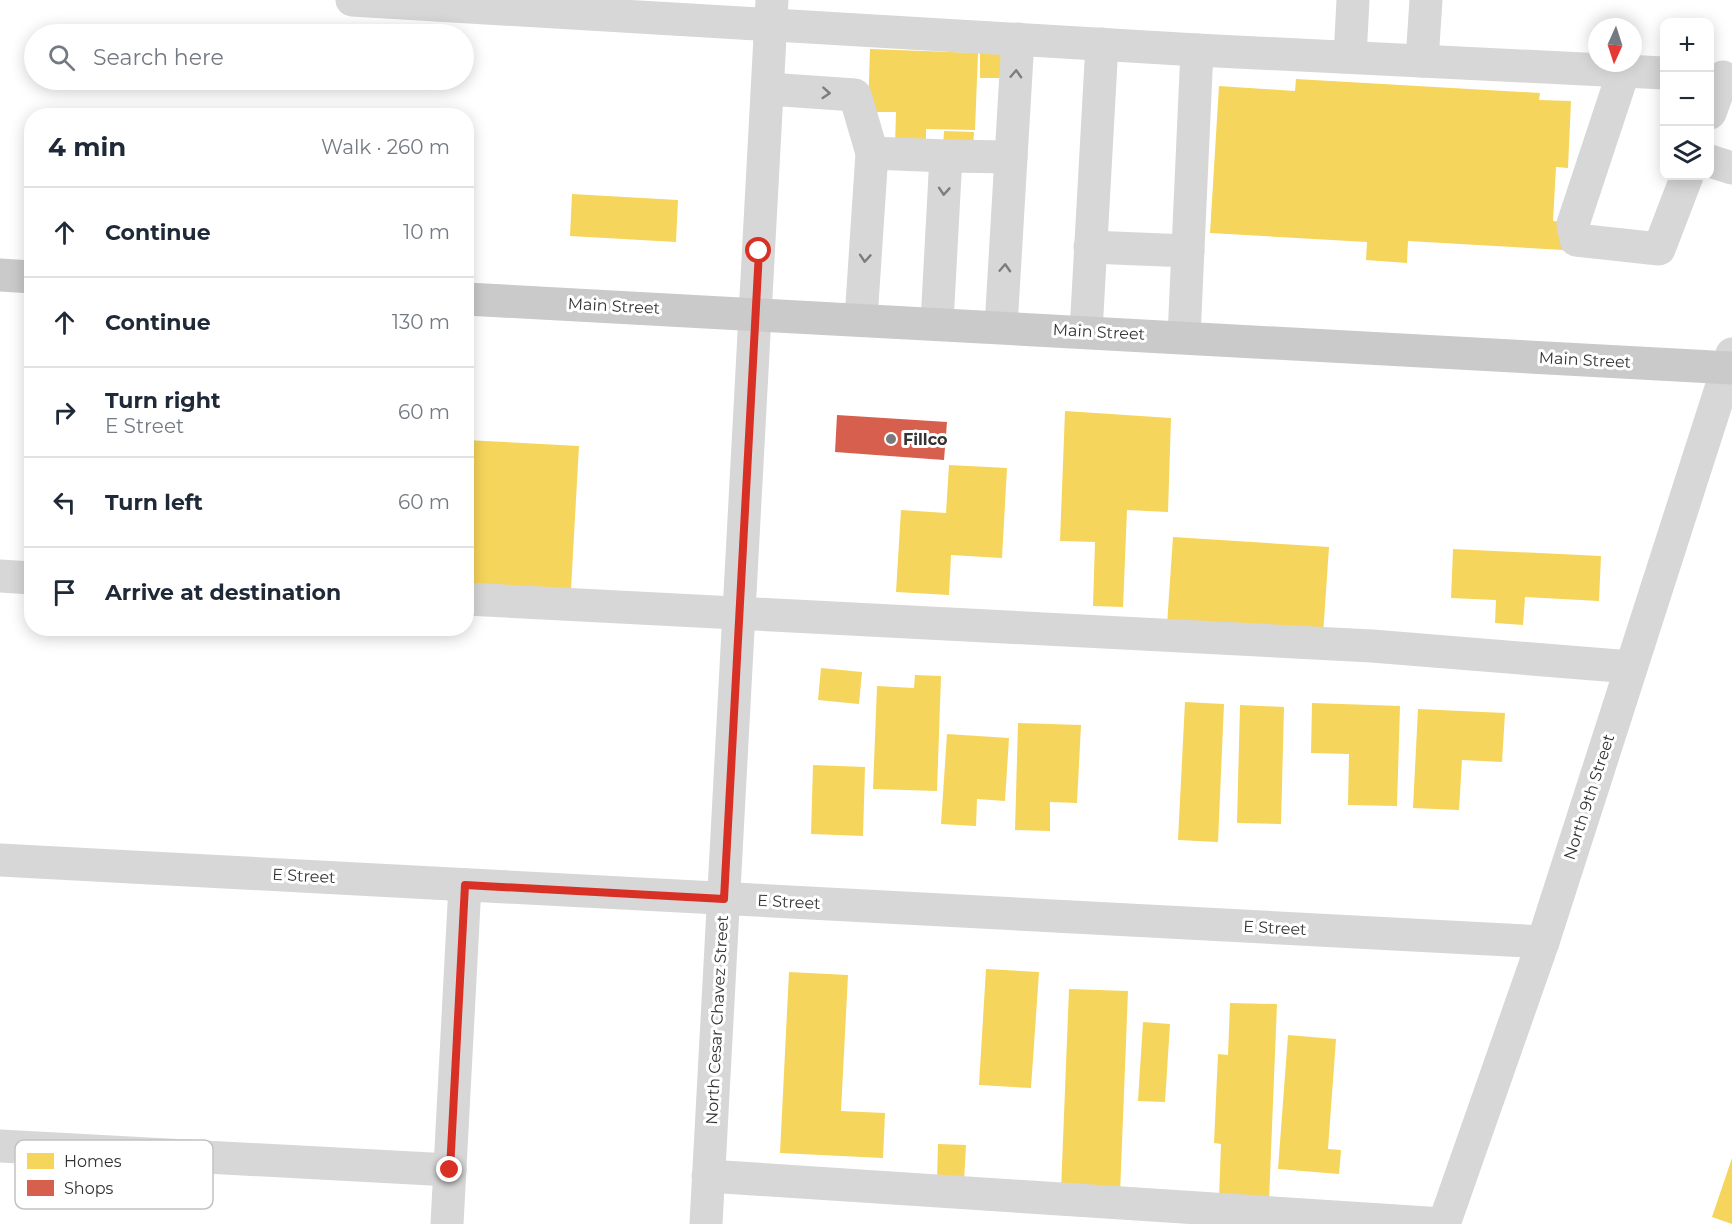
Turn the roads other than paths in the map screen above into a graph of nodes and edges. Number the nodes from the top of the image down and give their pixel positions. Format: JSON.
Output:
{"nodes":[{"id":1,"x":352,"y":0,"type":"edge"},
{"id":2,"x":1353,"y":0,"type":"edge"},
{"id":3,"x":1426,"y":0,"type":"edge"},
{"id":4,"x":772,"y":12,"type":"edge"},
{"id":5,"x":1018,"y":39,"type":"junction"},
{"id":6,"x":1102,"y":44,"type":"junction"},
{"id":7,"x":1197,"y":50,"type":"junction"},
{"id":8,"x":1350,"y":57,"type":"junction"},
{"id":9,"x":1422,"y":61,"type":"junction"},
{"id":10,"x":1588,"y":68,"type":"edge"},
{"id":11,"x":1642,"y":71,"type":"edge"},
{"id":12,"x":1623,"y":72,"type":"edge"},
{"id":13,"x":1660,"y":73,"type":"edge"},
{"id":14,"x":1721,"y":76,"type":"edge"},
{"id":15,"x":768,"y":89,"type":"junction"},
{"id":16,"x":1714,"y":100,"type":"edge"},
{"id":17,"x":872,"y":153,"type":"junction"},
{"id":18,"x":946,"y":156,"type":"junction"},
{"id":19,"x":1011,"y":157,"type":"junction"},
{"id":20,"x":1714,"y":162,"type":"edge"},
{"id":21,"x":1732,"y":168,"type":"edge"},
{"id":22,"x":1685,"y":180,"type":"edge"},
{"id":23,"x":1090,"y":247,"type":"junction"},
{"id":24,"x":1188,"y":251,"type":"junction"},
{"id":25,"x":0,"y":275,"type":"edge"},
{"id":26,"x":24,"y":276,"type":"edge"},
{"id":27,"x":474,"y":298,"type":"edge"},
{"id":28,"x":756,"y":313,"type":"junction"},
{"id":29,"x":861,"y":319,"type":"junction"},
{"id":30,"x":937,"y":323,"type":"junction"},
{"id":31,"x":1001,"y":327,"type":"junction"},
{"id":32,"x":1086,"y":332,"type":"junction"},
{"id":33,"x":1184,"y":337,"type":"junction"},
{"id":34,"x":1730,"y":363,"type":"edge"},
{"id":35,"x":0,"y":576,"type":"edge"},
{"id":36,"x":24,"y":578,"type":"edge"},
{"id":37,"x":474,"y":599,"type":"edge"},
{"id":38,"x":740,"y":613,"type":"junction"},
{"id":39,"x":1631,"y":667,"type":"junction"},
{"id":40,"x":0,"y":860,"type":"edge"},
{"id":41,"x":465,"y":885,"type":"junction"},
{"id":42,"x":724,"y":899,"type":"junction"},
{"id":43,"x":1543,"y":942,"type":"junction"},
{"id":44,"x":0,"y":1146,"type":"edge"},
{"id":45,"x":15,"y":1147,"type":"edge"},
{"id":46,"x":213,"y":1157,"type":"edge"},
{"id":47,"x":450,"y":1170,"type":"junction"},
{"id":48,"x":708,"y":1176,"type":"junction"},
{"id":49,"x":447,"y":1224,"type":"edge"},
{"id":50,"x":706,"y":1224,"type":"edge"},
{"id":51,"x":1443,"y":1224,"type":"edge"}],
"edges":[{"from":1,"to":4,"type":"street"},
{"from":2,"to":8,"type":"street"},
{"from":3,"to":9,"type":"street"},
{"from":4,"to":5,"type":"street"},
{"from":4,"to":15,"type":"street","name":"North Cesar Chavez Street"},
{"from":5,"to":6,"type":"street"},
{"from":19,"to":5,"type":"street","one_way":true},
{"from":6,"to":7,"type":"street"},
{"from":6,"to":23,"type":"street"},
{"from":7,"to":8,"type":"street"},
{"from":7,"to":24,"type":"street"},
{"from":8,"to":9,"type":"street"},
{"from":9,"to":10,"type":"street"},
{"from":11,"to":13,"type":"street"},
{"from":12,"to":22,"type":"street"},
{"from":14,"to":16,"type":"street"},
{"from":15,"to":17,"type":"street","one_way":true},
{"from":15,"to":28,"type":"street","name":"North Cesar Chavez Street"},
{"from":17,"to":18,"type":"street"},
{"from":17,"to":29,"type":"street","one_way":true},
{"from":18,"to":19,"type":"street"},
{"from":18,"to":30,"type":"street","one_way":true},
{"from":31,"to":19,"type":"street","one_way":true},
{"from":20,"to":21,"type":"street"},
{"from":23,"to":24,"type":"street"},
{"from":23,"to":32,"type":"street"},
{"from":24,"to":33,"type":"street"},
{"from":25,"to":26,"type":"main road"},
{"from":27,"to":28,"type":"main road","name":"Main Street"},
{"from":28,"to":29,"type":"main road","name":"Main Street"},
{"from":28,"to":38,"type":"street","name":"North Cesar Chavez Street"},
{"from":29,"to":30,"type":"main road","name":"Main Street"},
{"from":30,"to":31,"type":"main road","name":"Main Street"},
{"from":31,"to":32,"type":"main road","name":"Main Street"},
{"from":32,"to":33,"type":"main road","name":"Main Street"},
{"from":33,"to":34,"type":"main road","name":"Main Street"},
{"from":34,"to":39,"type":"street","name":"North 9th Street"},
{"from":35,"to":36,"type":"street"},
{"from":37,"to":38,"type":"street"},
{"from":38,"to":39,"type":"street"},
{"from":38,"to":42,"type":"street","name":"North Cesar Chavez Street"},
{"from":39,"to":43,"type":"street","name":"North 9th Street"},
{"from":40,"to":41,"type":"street","name":"E Street"},
{"from":41,"to":42,"type":"street","name":"E Street"},
{"from":41,"to":47,"type":"street"},
{"from":42,"to":43,"type":"street","name":"E Street"},
{"from":42,"to":48,"type":"street","name":"North Cesar Chavez Street"},
{"from":43,"to":51,"type":"street","name":"North 9th Street"},
{"from":44,"to":45,"type":"street"},
{"from":46,"to":47,"type":"street"},
{"from":47,"to":49,"type":"street"},
{"from":48,"to":50,"type":"street","name":"North Cesar Chavez Street"},
{"from":48,"to":51,"type":"street"}]}
